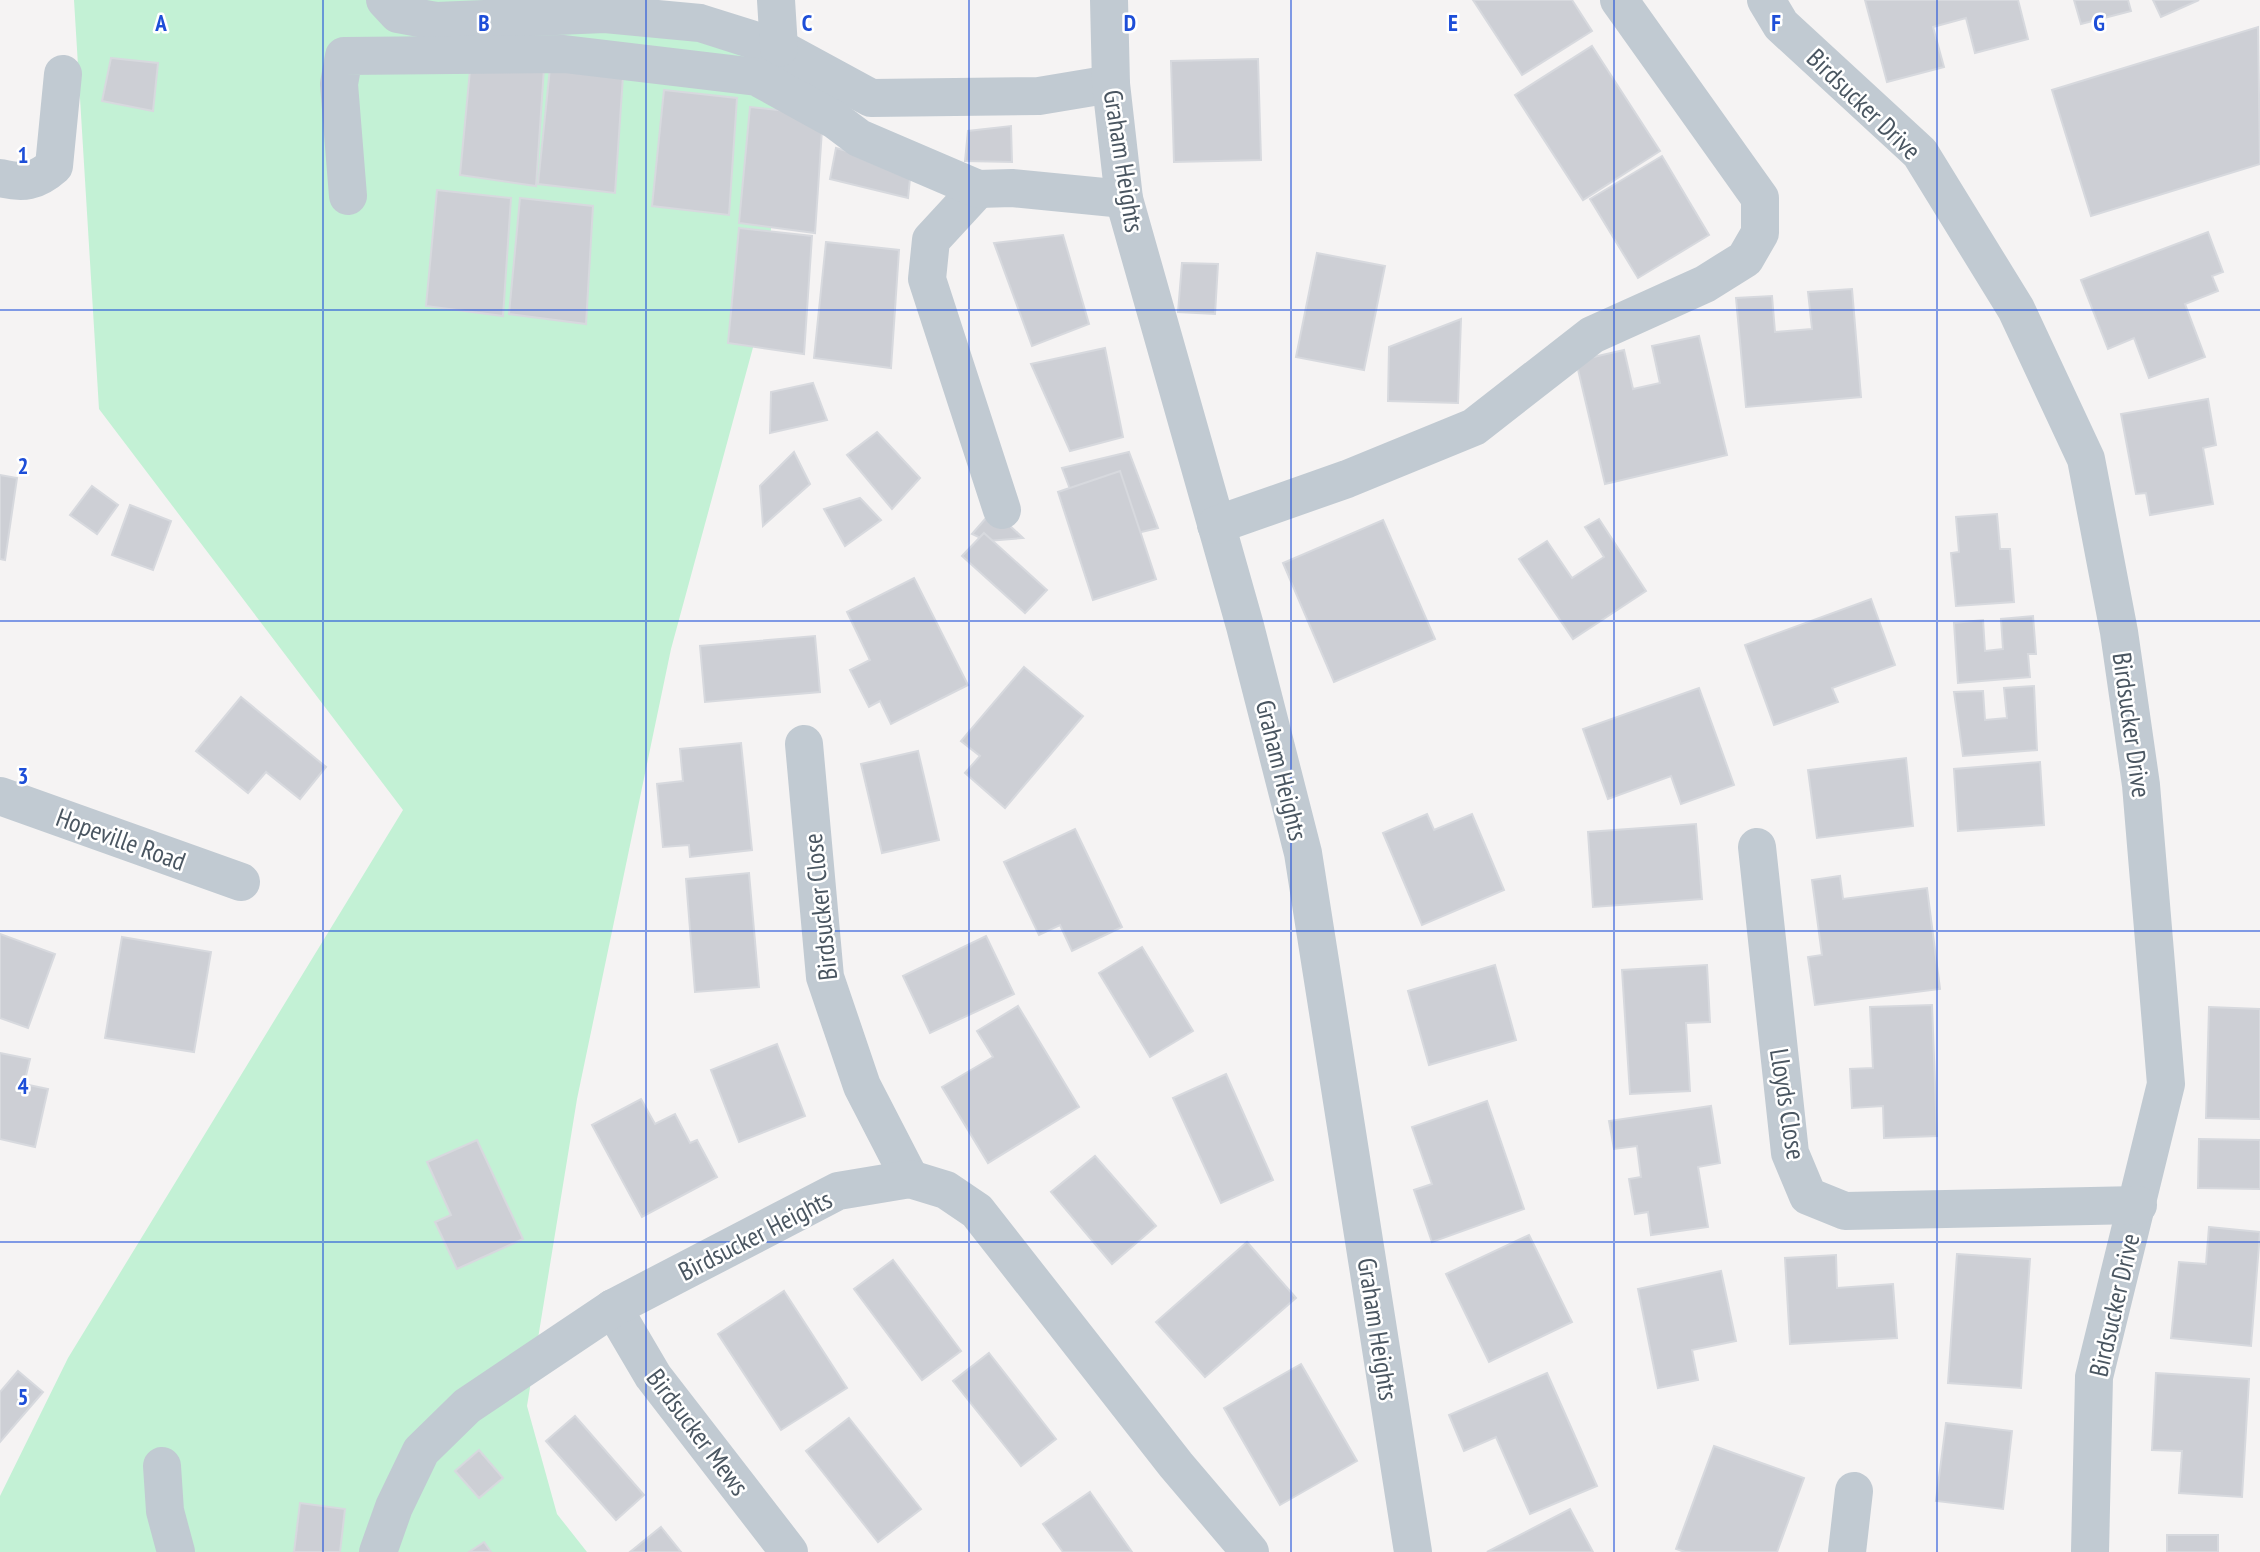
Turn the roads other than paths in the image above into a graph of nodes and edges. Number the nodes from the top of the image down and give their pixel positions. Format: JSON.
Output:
{"nodes":[{"id":1,"x":386,"y":0,"type":"edge"},
{"id":2,"x":776,"y":0,"type":"edge"},
{"id":3,"x":1109,"y":0,"type":"edge"},
{"id":4,"x":1619,"y":0,"type":"edge"},
{"id":5,"x":1766,"y":0,"type":"edge"},
{"id":6,"x":779,"y":48,"type":"junction"},
{"id":7,"x":63,"y":74,"type":"dead end"},
{"id":8,"x":1111,"y":84,"type":"junction"},
{"id":9,"x":0,"y":178,"type":"edge"},
{"id":10,"x":978,"y":189,"type":"junction"},
{"id":11,"x":348,"y":196,"type":"dead end"},
{"id":12,"x":1124,"y":199,"type":"junction"},
{"id":13,"x":1002,"y":510,"type":"dead end"},
{"id":14,"x":1216,"y":525,"type":"junction"},
{"id":15,"x":804,"y":744,"type":"dead end"},
{"id":16,"x":0,"y":796,"type":"edge"},
{"id":17,"x":1757,"y":847,"type":"dead end"},
{"id":18,"x":241,"y":882,"type":"dead end"},
{"id":19,"x":910,"y":1179,"type":"junction"},
{"id":20,"x":2138,"y":1205,"type":"junction"},
{"id":21,"x":613,"y":1308,"type":"junction"},
{"id":22,"x":162,"y":1466,"type":"dead end"},
{"id":23,"x":1854,"y":1491,"type":"dead end"},
{"id":24,"x":176,"y":1552,"type":"edge"},
{"id":25,"x":378,"y":1552,"type":"edge"},
{"id":26,"x":789,"y":1552,"type":"edge"},
{"id":27,"x":1250,"y":1552,"type":"edge"},
{"id":28,"x":1413,"y":1552,"type":"edge"},
{"id":29,"x":1847,"y":1552,"type":"edge"},
{"id":30,"x":2090,"y":1552,"type":"edge"}],
"edges":[{"from":1,"to":6,"type":"street"},
{"from":2,"to":6,"type":"street"},
{"from":3,"to":8,"type":"street","name":"Graham Heights"},
{"from":4,"to":14,"type":"street"},
{"from":5,"to":20,"type":"street","name":"Birdsucker Drive"},
{"from":6,"to":8,"type":"street"},
{"from":7,"to":9,"type":"street"},
{"from":8,"to":12,"type":"street","name":"Graham Heights"},
{"from":10,"to":11,"type":"street"},
{"from":10,"to":12,"type":"street"},
{"from":10,"to":13,"type":"street"},
{"from":12,"to":14,"type":"street","name":"Graham Heights"},
{"from":14,"to":28,"type":"street","name":"Graham Heights"},
{"from":15,"to":19,"type":"street","name":"Birdsucker Close"},
{"from":16,"to":18,"type":"street","name":"Hopeville Road"},
{"from":17,"to":20,"type":"street","name":"Lloyds Close"},
{"from":19,"to":21,"type":"street","name":"Birdsucker Heights"},
{"from":19,"to":27,"type":"street","name":"Birdsucker Heights"},
{"from":20,"to":30,"type":"street","name":"Birdsucker Drive"},
{"from":21,"to":25,"type":"street","name":"Birdsucker Heights"},
{"from":21,"to":26,"type":"street","name":"Birdsucker Mews"},
{"from":22,"to":24,"type":"street"},
{"from":23,"to":29,"type":"street"}]}
